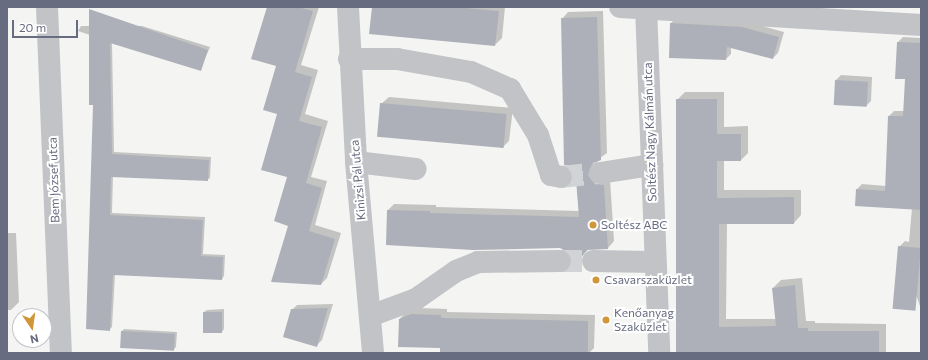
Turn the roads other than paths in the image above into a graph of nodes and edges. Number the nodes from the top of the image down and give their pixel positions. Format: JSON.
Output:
{"nodes":[{"id":1,"x":47,"y":7,"type":"edge"},
{"id":2,"x":348,"y":7,"type":"edge"},
{"id":3,"x":620,"y":7,"type":"edge"},
{"id":4,"x":646,"y":8,"type":"edge"},
{"id":5,"x":921,"y":25,"type":"edge"},
{"id":6,"x":349,"y":59,"type":"junction"},
{"id":7,"x":356,"y":162,"type":"junction"},
{"id":8,"x":652,"y":165,"type":"junction"},
{"id":9,"x":416,"y":169,"type":"dead end"},
{"id":10,"x":600,"y":173,"type":"tunnel mouth"},
{"id":11,"x":561,"y":177,"type":"dead end"},
{"id":12,"x":560,"y":261,"type":"tunnel mouth"},
{"id":13,"x":593,"y":261,"type":"tunnel mouth"},
{"id":14,"x":654,"y":262,"type":"junction"},
{"id":15,"x":370,"y":316,"type":"junction"},
{"id":16,"x":61,"y":353,"type":"edge"},
{"id":17,"x":373,"y":353,"type":"edge"},
{"id":18,"x":659,"y":353,"type":"edge"}],
"edges":[{"from":1,"to":16,"type":"street","name":"Bem József utca"},
{"from":2,"to":6,"type":"street","name":"Kinizsi Pál utca"},
{"from":3,"to":4,"type":"street"},
{"from":4,"to":5,"type":"street"},
{"from":4,"to":8,"type":"street","name":"Soltész Nagy Kálmán utca"},
{"from":6,"to":7,"type":"street","name":"Kinizsi Pál utca"},
{"from":6,"to":11,"type":"street"},
{"from":7,"to":9,"type":"street"},
{"from":7,"to":15,"type":"street","name":"Kinizsi Pál utca"},
{"from":8,"to":10,"type":"street"},
{"from":8,"to":14,"type":"street","name":"Soltész Nagy Kálmán utca"},
{"from":12,"to":15,"type":"street"},
{"from":13,"to":14,"type":"street"},
{"from":14,"to":18,"type":"street","name":"Soltész Nagy Kálmán utca"},
{"from":15,"to":17,"type":"street","name":"Kinizsi Pál utca"}]}
